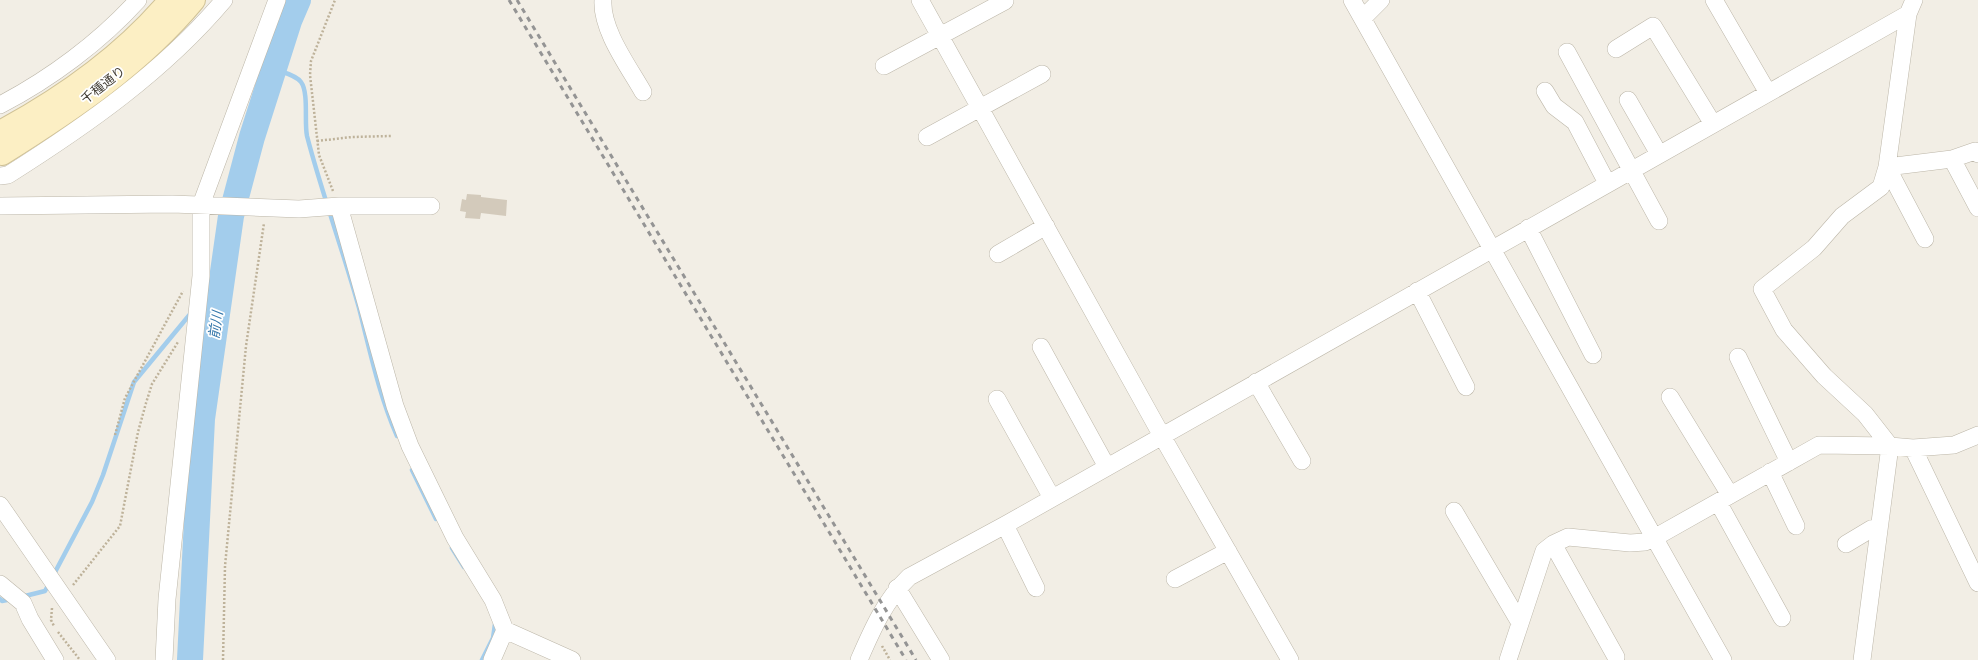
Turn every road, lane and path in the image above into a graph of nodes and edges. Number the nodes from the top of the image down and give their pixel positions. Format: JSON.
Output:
{"nodes":[{"id":1,"x":138,"y":0,"type":"edge"},
{"id":2,"x":170,"y":0,"type":"edge"},
{"id":3,"x":194,"y":0,"type":"edge"},
{"id":4,"x":224,"y":0,"type":"edge"},
{"id":5,"x":277,"y":0,"type":"edge"},
{"id":6,"x":335,"y":0,"type":"edge"},
{"id":7,"x":603,"y":0,"type":"edge"},
{"id":8,"x":920,"y":0,"type":"edge"},
{"id":9,"x":1352,"y":0,"type":"edge"},
{"id":10,"x":1381,"y":0,"type":"edge"},
{"id":11,"x":1714,"y":0,"type":"edge"},
{"id":12,"x":1005,"y":1,"type":"dead end"},
{"id":13,"x":1911,"y":7,"type":"edge"},
{"id":14,"x":1363,"y":18,"type":"junction"},
{"id":15,"x":940,"y":37,"type":"junction"},
{"id":16,"x":1616,"y":49,"type":"dead end"},
{"id":17,"x":1567,"y":52,"type":"dead end"},
{"id":18,"x":884,"y":66,"type":"dead end"},
{"id":19,"x":1042,"y":74,"type":"dead end"},
{"id":20,"x":1545,"y":91,"type":"dead end"},
{"id":21,"x":643,"y":92,"type":"dead end"},
{"id":22,"x":1768,"y":93,"type":"junction"},
{"id":23,"x":1628,"y":100,"type":"dead end"},
{"id":24,"x":0,"y":105,"type":"edge"},
{"id":25,"x":981,"y":109,"type":"junction"},
{"id":26,"x":1713,"y":124,"type":"junction"},
{"id":27,"x":0,"y":132,"type":"edge"},
{"id":28,"x":391,"y":136,"type":"dead end"},
{"id":29,"x":927,"y":137,"type":"dead end"},
{"id":30,"x":317,"y":141,"type":"junction"},
{"id":31,"x":1,"y":154,"type":"edge"},
{"id":32,"x":1659,"y":154,"type":"junction"},
{"id":33,"x":1978,"y":154,"type":"edge"},
{"id":34,"x":1952,"y":159,"type":"junction"},
{"id":35,"x":1887,"y":167,"type":"junction"},
{"id":36,"x":1632,"y":170,"type":"junction"},
{"id":37,"x":0,"y":176,"type":"edge"},
{"id":38,"x":1607,"y":184,"type":"junction"},
{"id":39,"x":202,"y":205,"type":"junction"},
{"id":40,"x":0,"y":206,"type":"edge"},
{"id":41,"x":431,"y":206,"type":"dead end"},
{"id":42,"x":332,"y":207,"type":"junction"},
{"id":43,"x":266,"y":208,"type":"junction"},
{"id":44,"x":1978,"y":208,"type":"edge"},
{"id":45,"x":1659,"y":221,"type":"dead end"},
{"id":46,"x":1046,"y":226,"type":"junction"},
{"id":47,"x":1528,"y":228,"type":"junction"},
{"id":48,"x":1925,"y":239,"type":"dead end"},
{"id":49,"x":1493,"y":248,"type":"junction"},
{"id":50,"x":998,"y":254,"type":"dead end"},
{"id":51,"x":201,"y":273,"type":"junction"},
{"id":52,"x":1417,"y":291,"type":"junction"},
{"id":53,"x":179,"y":339,"type":"dead end"},
{"id":54,"x":1041,"y":347,"type":"dead end"},
{"id":55,"x":1593,"y":355,"type":"dead end"},
{"id":56,"x":1738,"y":358,"type":"dead end"},
{"id":57,"x":1256,"y":382,"type":"junction"},
{"id":58,"x":1466,"y":387,"type":"dead end"},
{"id":59,"x":1670,"y":397,"type":"dead end"},
{"id":60,"x":997,"y":399,"type":"dead end"},
{"id":61,"x":115,"y":434,"type":"dead end"},
{"id":62,"x":1978,"y":435,"type":"edge"},
{"id":63,"x":1162,"y":436,"type":"junction"},
{"id":64,"x":1890,"y":446,"type":"junction"},
{"id":65,"x":1913,"y":448,"type":"junction"},
{"id":66,"x":1302,"y":462,"type":"dead end"},
{"id":67,"x":1789,"y":462,"type":"junction"},
{"id":68,"x":1107,"y":467,"type":"junction"},
{"id":69,"x":1770,"y":472,"type":"junction"},
{"id":70,"x":1052,"y":498,"type":"junction"},
{"id":71,"x":1724,"y":499,"type":"junction"},
{"id":72,"x":0,"y":505,"type":"edge"},
{"id":73,"x":1454,"y":511,"type":"dead end"},
{"id":74,"x":1005,"y":525,"type":"junction"},
{"id":75,"x":1796,"y":526,"type":"dead end"},
{"id":76,"x":1878,"y":536,"type":"junction"},
{"id":77,"x":1654,"y":538,"type":"junction"},
{"id":78,"x":1553,"y":544,"type":"junction"},
{"id":79,"x":1846,"y":544,"type":"dead end"},
{"id":80,"x":1228,"y":551,"type":"junction"},
{"id":81,"x":1175,"y":579,"type":"dead end"},
{"id":82,"x":1978,"y":582,"type":"edge"},
{"id":83,"x":0,"y":584,"type":"edge"},
{"id":84,"x":71,"y":587,"type":"dead end"},
{"id":85,"x":897,"y":588,"type":"junction"},
{"id":86,"x":1036,"y":588,"type":"dead end"},
{"id":87,"x":56,"y":604,"type":"dead end"},
{"id":88,"x":1782,"y":618,"type":"dead end"},
{"id":89,"x":1520,"y":623,"type":"junction"},
{"id":90,"x":505,"y":630,"type":"junction"},
{"id":91,"x":1616,"y":657,"type":"dead end"},
{"id":92,"x":55,"y":660,"type":"edge"},
{"id":93,"x":80,"y":660,"type":"edge"},
{"id":94,"x":107,"y":660,"type":"edge"},
{"id":95,"x":164,"y":660,"type":"edge"},
{"id":96,"x":224,"y":660,"type":"edge"},
{"id":97,"x":492,"y":660,"type":"edge"},
{"id":98,"x":572,"y":660,"type":"edge"},
{"id":99,"x":858,"y":660,"type":"edge"},
{"id":100,"x":940,"y":660,"type":"edge"},
{"id":101,"x":1290,"y":660,"type":"edge"},
{"id":102,"x":1508,"y":660,"type":"edge"},
{"id":103,"x":1723,"y":660,"type":"edge"},
{"id":104,"x":1862,"y":660,"type":"edge"}],
"edges":[{"from":1,"to":24,"type":"street"},
{"from":2,"to":27,"type":"street","name":"千種通り"},
{"from":3,"to":31,"type":"street","name":"千種通り"},
{"from":4,"to":37,"type":"street"},
{"from":5,"to":39,"type":"street"},
{"from":6,"to":30,"type":"path"},
{"from":7,"to":21,"type":"street"},
{"from":8,"to":15,"type":"street"},
{"from":9,"to":14,"type":"street"},
{"from":10,"to":14,"type":"street"},
{"from":11,"to":22,"type":"street"},
{"from":12,"to":15,"type":"street"},
{"from":13,"to":22,"type":"street"},
{"from":13,"to":35,"type":"street"},
{"from":14,"to":49,"type":"street"},
{"from":15,"to":18,"type":"street"},
{"from":15,"to":25,"type":"street"},
{"from":16,"to":26,"type":"street"},
{"from":17,"to":36,"type":"street"},
{"from":19,"to":25,"type":"street"},
{"from":20,"to":38,"type":"street"},
{"from":22,"to":26,"type":"street"},
{"from":23,"to":32,"type":"street"},
{"from":25,"to":29,"type":"street"},
{"from":25,"to":46,"type":"street"},
{"from":26,"to":32,"type":"street"},
{"from":28,"to":30,"type":"path"},
{"from":30,"to":42,"type":"path"},
{"from":32,"to":36,"type":"street"},
{"from":33,"to":34,"type":"street"},
{"from":34,"to":35,"type":"street"},
{"from":34,"to":44,"type":"street"},
{"from":35,"to":48,"type":"street"},
{"from":35,"to":64,"type":"street"},
{"from":36,"to":38,"type":"street"},
{"from":36,"to":45,"type":"street"},
{"from":38,"to":47,"type":"street"},
{"from":39,"to":40,"type":"street"},
{"from":39,"to":43,"type":"street"},
{"from":39,"to":51,"type":"street"},
{"from":41,"to":42,"type":"street"},
{"from":42,"to":43,"type":"street"},
{"from":42,"to":90,"type":"street"},
{"from":43,"to":96,"type":"path"},
{"from":46,"to":50,"type":"street"},
{"from":46,"to":63,"type":"street"},
{"from":47,"to":49,"type":"street"},
{"from":47,"to":55,"type":"street"},
{"from":49,"to":52,"type":"street"},
{"from":49,"to":77,"type":"street"},
{"from":51,"to":61,"type":"path"},
{"from":51,"to":95,"type":"street"},
{"from":52,"to":57,"type":"street"},
{"from":52,"to":58,"type":"street"},
{"from":53,"to":84,"type":"path"},
{"from":54,"to":68,"type":"street"},
{"from":56,"to":67,"type":"street"},
{"from":57,"to":63,"type":"street"},
{"from":57,"to":66,"type":"street"},
{"from":59,"to":71,"type":"street"},
{"from":60,"to":70,"type":"street"},
{"from":62,"to":65,"type":"street"},
{"from":63,"to":68,"type":"street"},
{"from":63,"to":80,"type":"street"},
{"from":64,"to":65,"type":"street"},
{"from":64,"to":67,"type":"street"},
{"from":64,"to":76,"type":"street"},
{"from":65,"to":82,"type":"street"},
{"from":67,"to":69,"type":"street"},
{"from":68,"to":70,"type":"street"},
{"from":69,"to":71,"type":"street"},
{"from":69,"to":75,"type":"street"},
{"from":70,"to":74,"type":"street"},
{"from":71,"to":77,"type":"street"},
{"from":71,"to":88,"type":"street"},
{"from":72,"to":94,"type":"street"},
{"from":73,"to":89,"type":"street"},
{"from":74,"to":85,"type":"street"},
{"from":74,"to":86,"type":"street"},
{"from":76,"to":79,"type":"street"},
{"from":76,"to":104,"type":"street"},
{"from":77,"to":78,"type":"street"},
{"from":77,"to":103,"type":"street"},
{"from":78,"to":89,"type":"street"},
{"from":78,"to":91,"type":"street"},
{"from":80,"to":81,"type":"street"},
{"from":80,"to":101,"type":"street"},
{"from":83,"to":92,"type":"street"},
{"from":85,"to":99,"type":"street"},
{"from":85,"to":100,"type":"street"},
{"from":87,"to":93,"type":"path"},
{"from":89,"to":102,"type":"street"},
{"from":90,"to":97,"type":"street"},
{"from":90,"to":98,"type":"street"}]}
